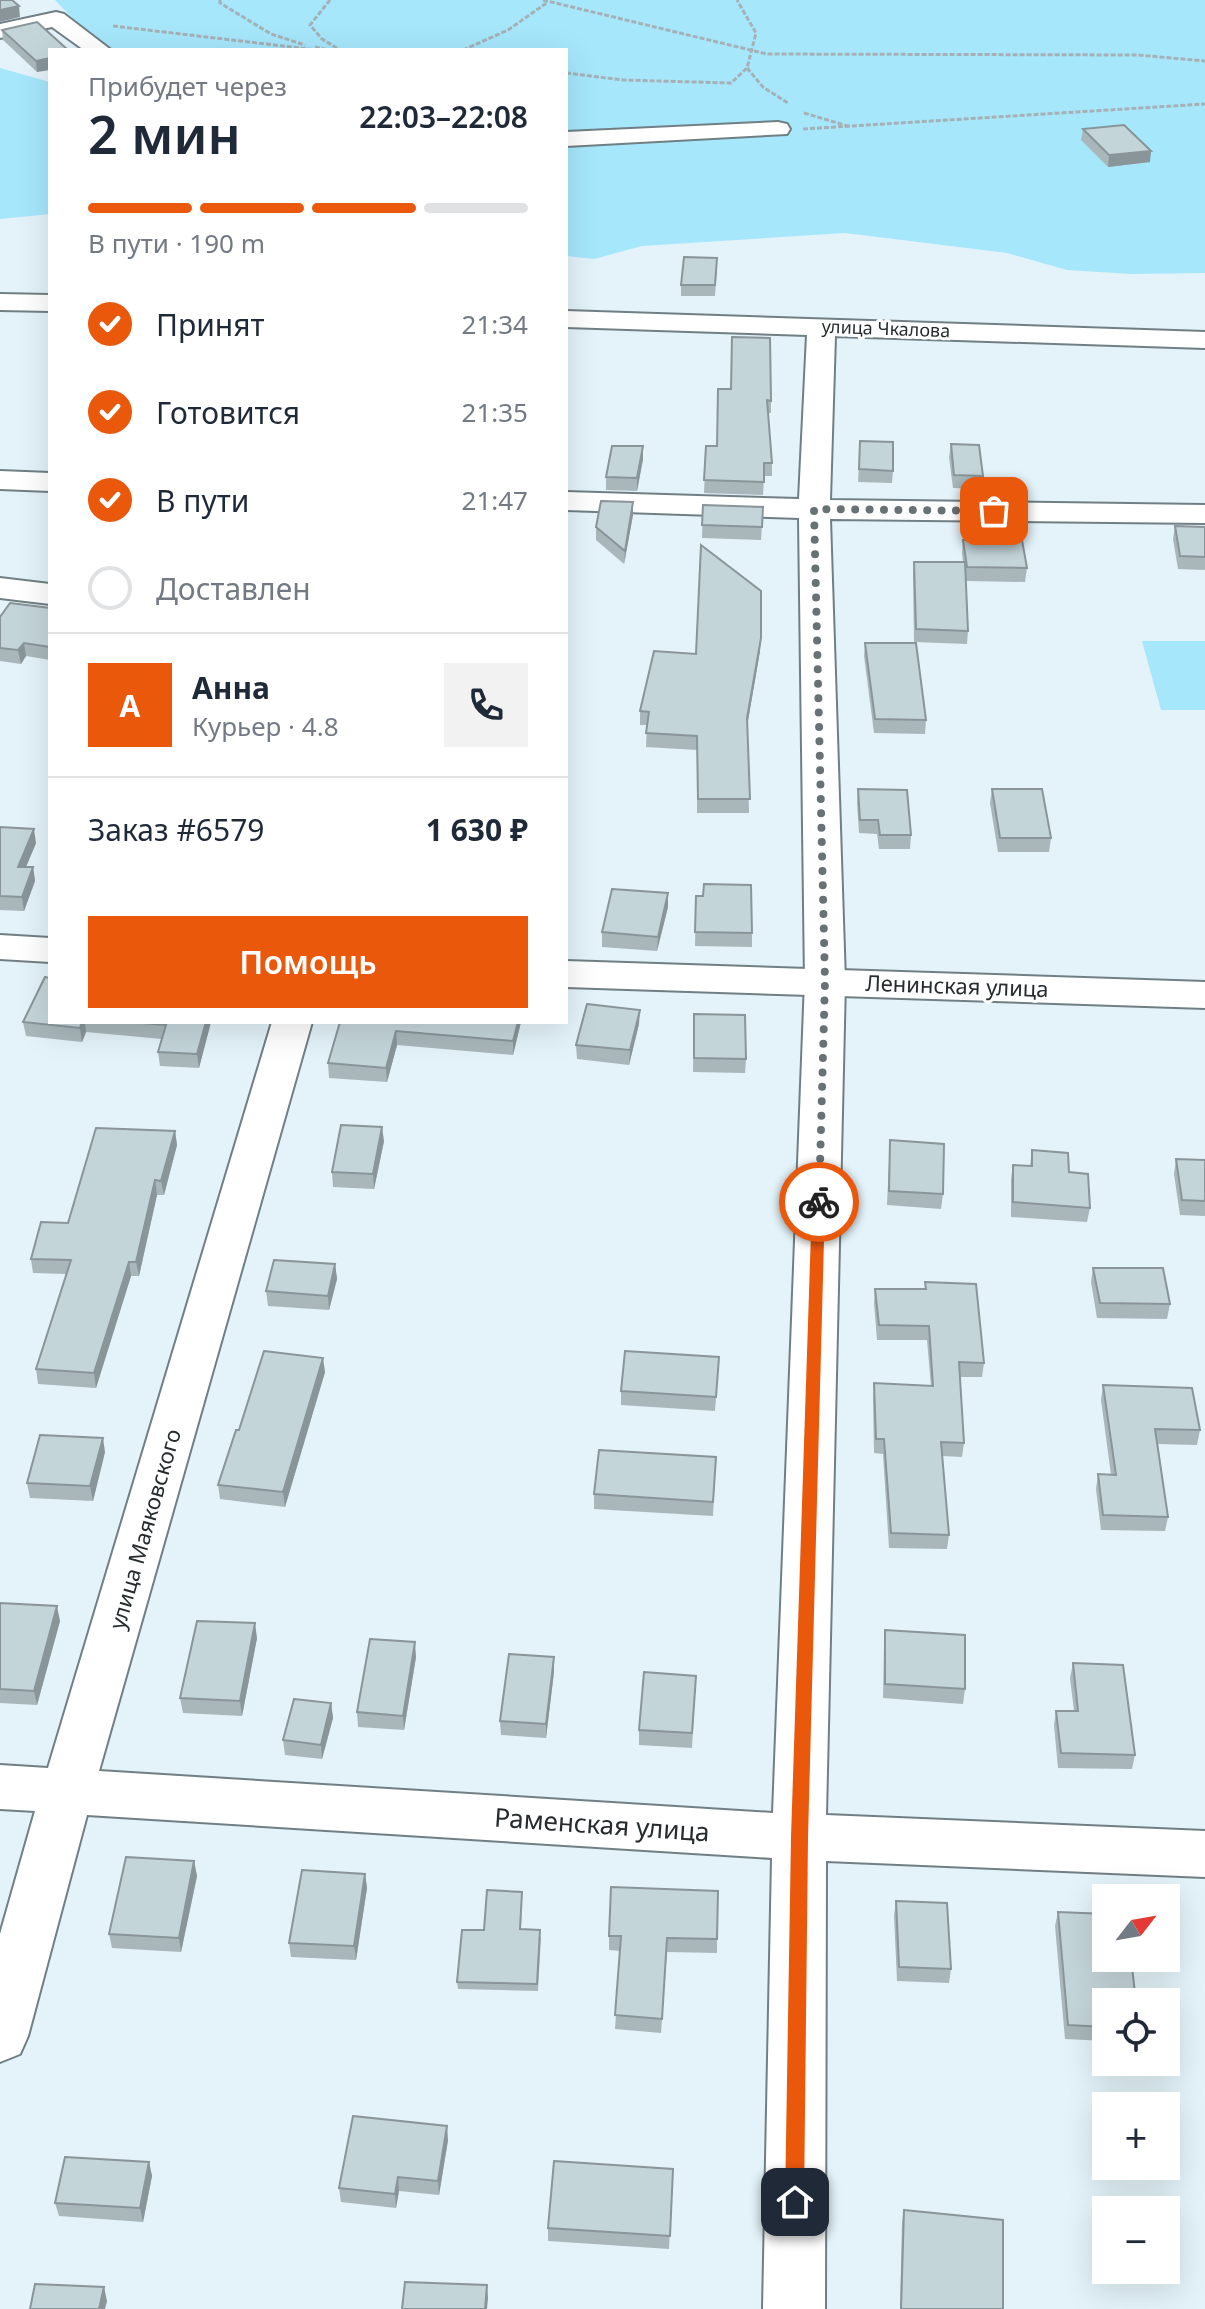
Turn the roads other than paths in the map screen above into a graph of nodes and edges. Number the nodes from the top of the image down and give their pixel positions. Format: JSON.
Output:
{"nodes":[{"id":1,"x":0,"y":31,"type":"edge"},
{"id":2,"x":96,"y":48,"type":"edge"},
{"id":3,"x":778,"y":129,"type":"road end"},
{"id":4,"x":568,"y":139,"type":"edge"},
{"id":5,"x":0,"y":302,"type":"edge"},
{"id":6,"x":48,"y":303,"type":"edge"},
{"id":7,"x":568,"y":319,"type":"edge"},
{"id":8,"x":821,"y":326,"type":"junction"},
{"id":9,"x":1205,"y":340,"type":"edge"},
{"id":10,"x":0,"y":480,"type":"edge"},
{"id":11,"x":48,"y":482,"type":"edge"},
{"id":12,"x":568,"y":501,"type":"edge"},
{"id":13,"x":814,"y":509,"type":"junction"},
{"id":14,"x":1205,"y":514,"type":"edge"},
{"id":15,"x":0,"y":588,"type":"edge"},
{"id":16,"x":48,"y":594,"type":"edge"},
{"id":17,"x":0,"y":947,"type":"edge"},
{"id":18,"x":48,"y":950,"type":"edge"},
{"id":19,"x":568,"y":974,"type":"edge"},
{"id":20,"x":825,"y":981,"type":"junction"},
{"id":21,"x":1205,"y":995,"type":"edge"},
{"id":22,"x":291,"y":1024,"type":"edge"},
{"id":23,"x":0,"y":1787,"type":"edge"},
{"id":24,"x":69,"y":1791,"type":"junction"},
{"id":25,"x":799,"y":1837,"type":"junction"},
{"id":26,"x":1205,"y":1854,"type":"edge"},
{"id":27,"x":0,"y":2036,"type":"edge"},
{"id":28,"x":794,"y":2309,"type":"edge"}],
"edges":[{"from":1,"to":2,"type":"street"},
{"from":3,"to":4,"type":"street"},
{"from":5,"to":6,"type":"street"},
{"from":7,"to":8,"type":"street","name":"улица Чкалова"},
{"from":8,"to":9,"type":"street","name":"улица Чкалова"},
{"from":8,"to":13,"type":"street"},
{"from":10,"to":11,"type":"street"},
{"from":12,"to":13,"type":"street"},
{"from":13,"to":14,"type":"street"},
{"from":13,"to":20,"type":"street"},
{"from":15,"to":16,"type":"street"},
{"from":17,"to":18,"type":"street"},
{"from":19,"to":20,"type":"street","name":"Ленинская улица"},
{"from":20,"to":21,"type":"street","name":"Ленинская улица"},
{"from":20,"to":25,"type":"street"},
{"from":22,"to":24,"type":"street","name":"улица Маяковского"},
{"from":23,"to":24,"type":"street","name":"Раменская улица"},
{"from":24,"to":25,"type":"street","name":"Раменская улица"},
{"from":24,"to":27,"type":"street","name":"улица Маяковского"},
{"from":25,"to":26,"type":"street","name":"Раменская улица"},
{"from":25,"to":28,"type":"street"}]}
